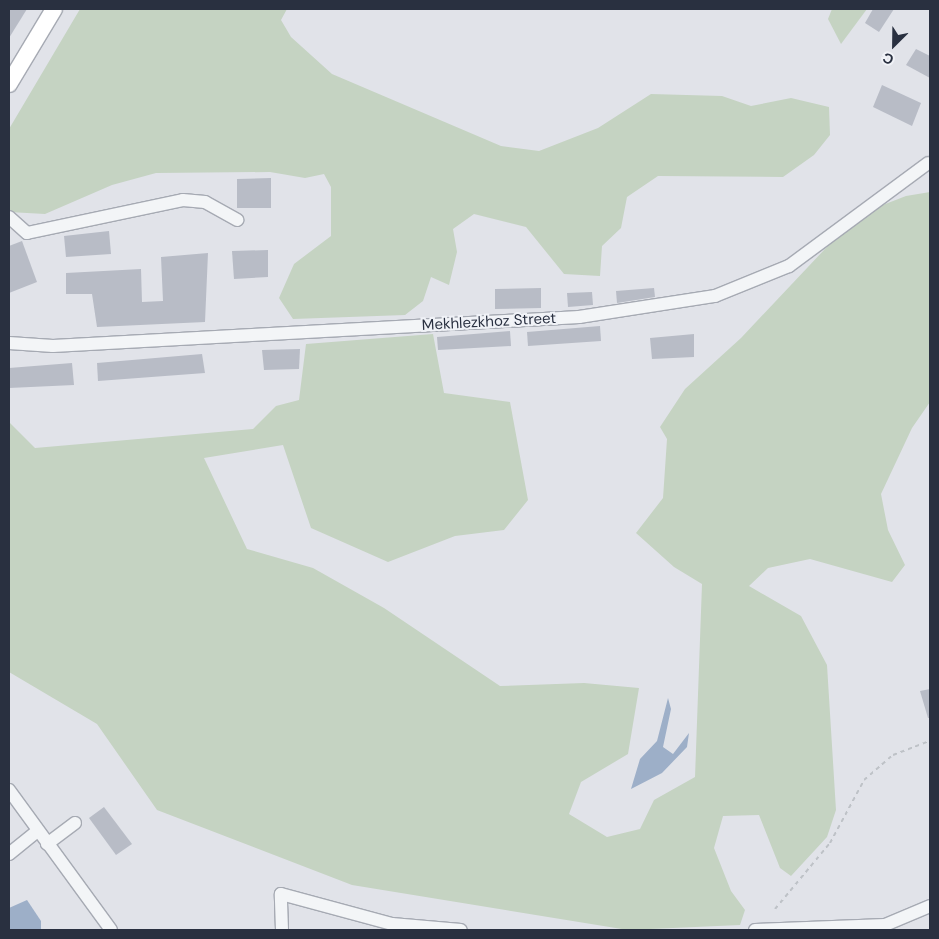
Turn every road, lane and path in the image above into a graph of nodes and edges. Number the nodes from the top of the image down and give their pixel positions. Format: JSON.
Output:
{"nodes":[{"id":1,"x":54,"y":9,"type":"edge"},
{"id":2,"x":9,"y":84,"type":"edge"},
{"id":3,"x":928,"y":163,"type":"dead end"},
{"id":4,"x":9,"y":217,"type":"edge"},
{"id":5,"x":237,"y":220,"type":"dead end"},
{"id":6,"x":9,"y":343,"type":"edge"},
{"id":7,"x":930,"y":498,"type":"edge"},
{"id":8,"x":930,"y":513,"type":"edge"},
{"id":9,"x":930,"y":741,"type":"edge"},
{"id":10,"x":9,"y":790,"type":"edge"},
{"id":11,"x":75,"y":824,"type":"dead end"},
{"id":12,"x":37,"y":831,"type":"junction"},
{"id":13,"x":47,"y":844,"type":"junction"},
{"id":14,"x":9,"y":854,"type":"edge"},
{"id":15,"x":930,"y":906,"type":"edge"},
{"id":16,"x":775,"y":909,"type":"dead end"},
{"id":17,"x":111,"y":930,"type":"edge"},
{"id":18,"x":282,"y":930,"type":"edge"},
{"id":19,"x":460,"y":930,"type":"edge"},
{"id":20,"x":755,"y":930,"type":"edge"}],
"edges":[{"from":1,"to":2,"type":"main road"},
{"from":3,"to":6,"type":"street","name":"Mekhlezkhoz Street"},
{"from":4,"to":5,"type":"street"},
{"from":7,"to":8,"type":"path"},
{"from":9,"to":16,"type":"path"},
{"from":10,"to":12,"type":"street"},
{"from":11,"to":13,"type":"street"},
{"from":12,"to":13,"type":"street"},
{"from":12,"to":14,"type":"street"},
{"from":13,"to":17,"type":"street"},
{"from":15,"to":20,"type":"street"},
{"from":18,"to":19,"type":"street"}]}
